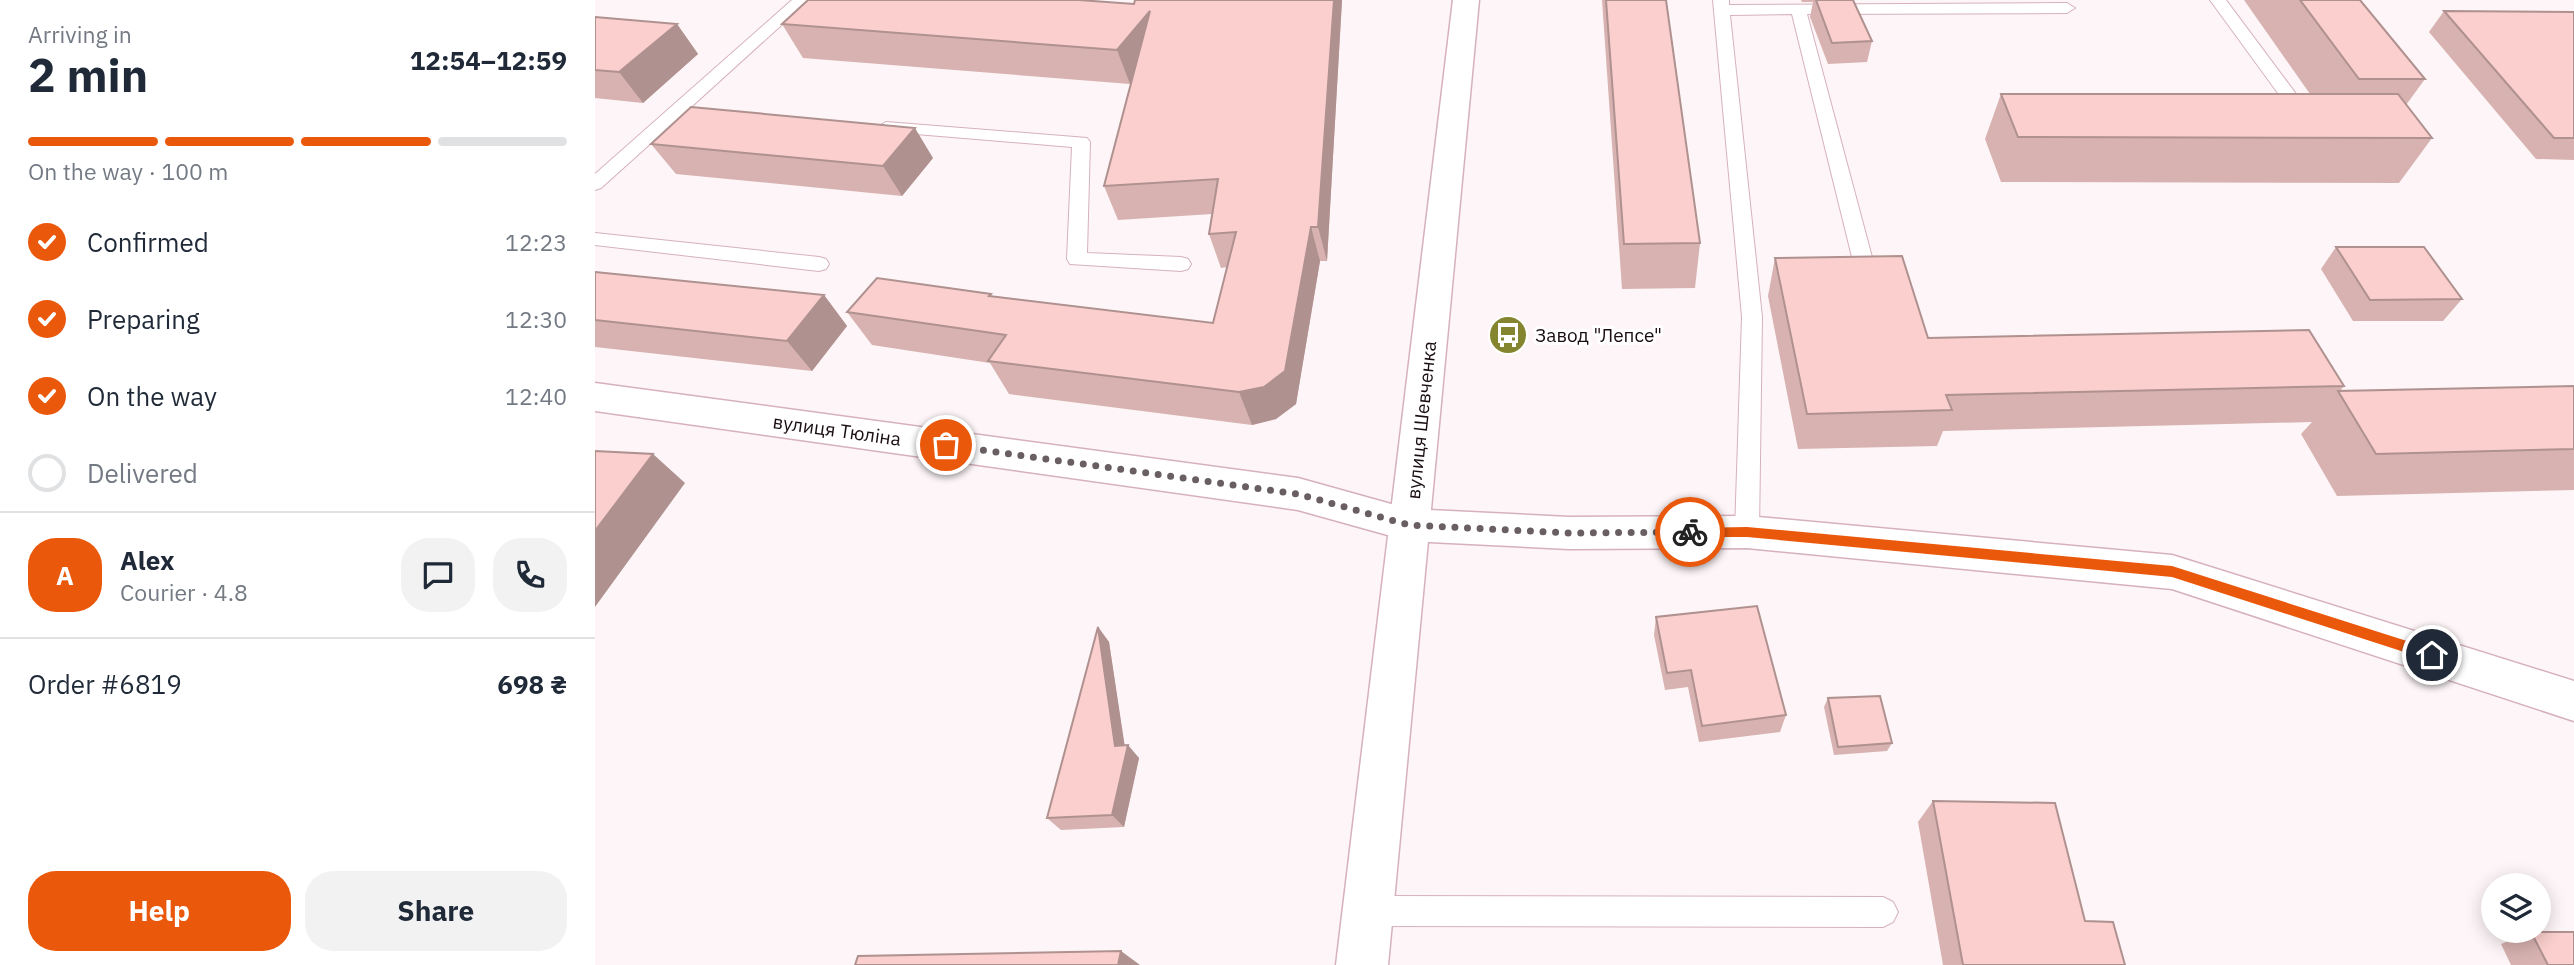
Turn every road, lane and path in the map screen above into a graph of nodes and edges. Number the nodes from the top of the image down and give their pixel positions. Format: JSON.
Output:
{"nodes":[{"id":1,"x":801,"y":0,"type":"edge"},
{"id":2,"x":1466,"y":0,"type":"edge"},
{"id":3,"x":2218,"y":0,"type":"edge"},
{"id":4,"x":1722,"y":5,"type":"edge"},
{"id":5,"x":2067,"y":8,"type":"dead end"},
{"id":6,"x":1798,"y":9,"type":"junction"},
{"id":7,"x":676,"y":112,"type":"junction"},
{"id":8,"x":730,"y":116,"type":"edge"},
{"id":9,"x":865,"y":126,"type":"edge"},
{"id":10,"x":2283,"y":127,"type":"edge"},
{"id":11,"x":595,"y":184,"type":"edge"},
{"id":12,"x":595,"y":239,"type":"edge"},
{"id":13,"x":1863,"y":261,"type":"edge"},
{"id":14,"x":819,"y":264,"type":"dead end"},
{"id":15,"x":1181,"y":264,"type":"dead end"},
{"id":16,"x":595,"y":397,"type":"edge"},
{"id":17,"x":1409,"y":525,"type":"junction"},
{"id":18,"x":1747,"y":532,"type":"junction"},
{"id":19,"x":2574,"y":701,"type":"edge"},
{"id":20,"x":1368,"y":911,"type":"junction"},
{"id":21,"x":1882,"y":912,"type":"dead end"},
{"id":22,"x":1362,"y":965,"type":"edge"}],
"edges":[{"from":1,"to":7,"type":"lane"},
{"from":2,"to":17,"type":"street","name":"вулиця Шевченка"},
{"from":3,"to":10,"type":"lane"},
{"from":4,"to":6,"type":"lane"},
{"from":4,"to":18,"type":"lane"},
{"from":5,"to":6,"type":"lane"},
{"from":6,"to":13,"type":"lane"},
{"from":7,"to":8,"type":"lane"},
{"from":7,"to":11,"type":"lane"},
{"from":9,"to":15,"type":"lane"},
{"from":12,"to":14,"type":"lane"},
{"from":16,"to":17,"type":"street","name":"вулиця Тюліна"},
{"from":17,"to":18,"type":"street","name":"вулиця Тюліна"},
{"from":17,"to":20,"type":"street","name":"вулиця Шевченка"},
{"from":18,"to":19,"type":"street","name":"вулиця Тюліна"},
{"from":20,"to":21,"type":"lane"},
{"from":20,"to":22,"type":"street","name":"вулиця Шевченка"}]}
